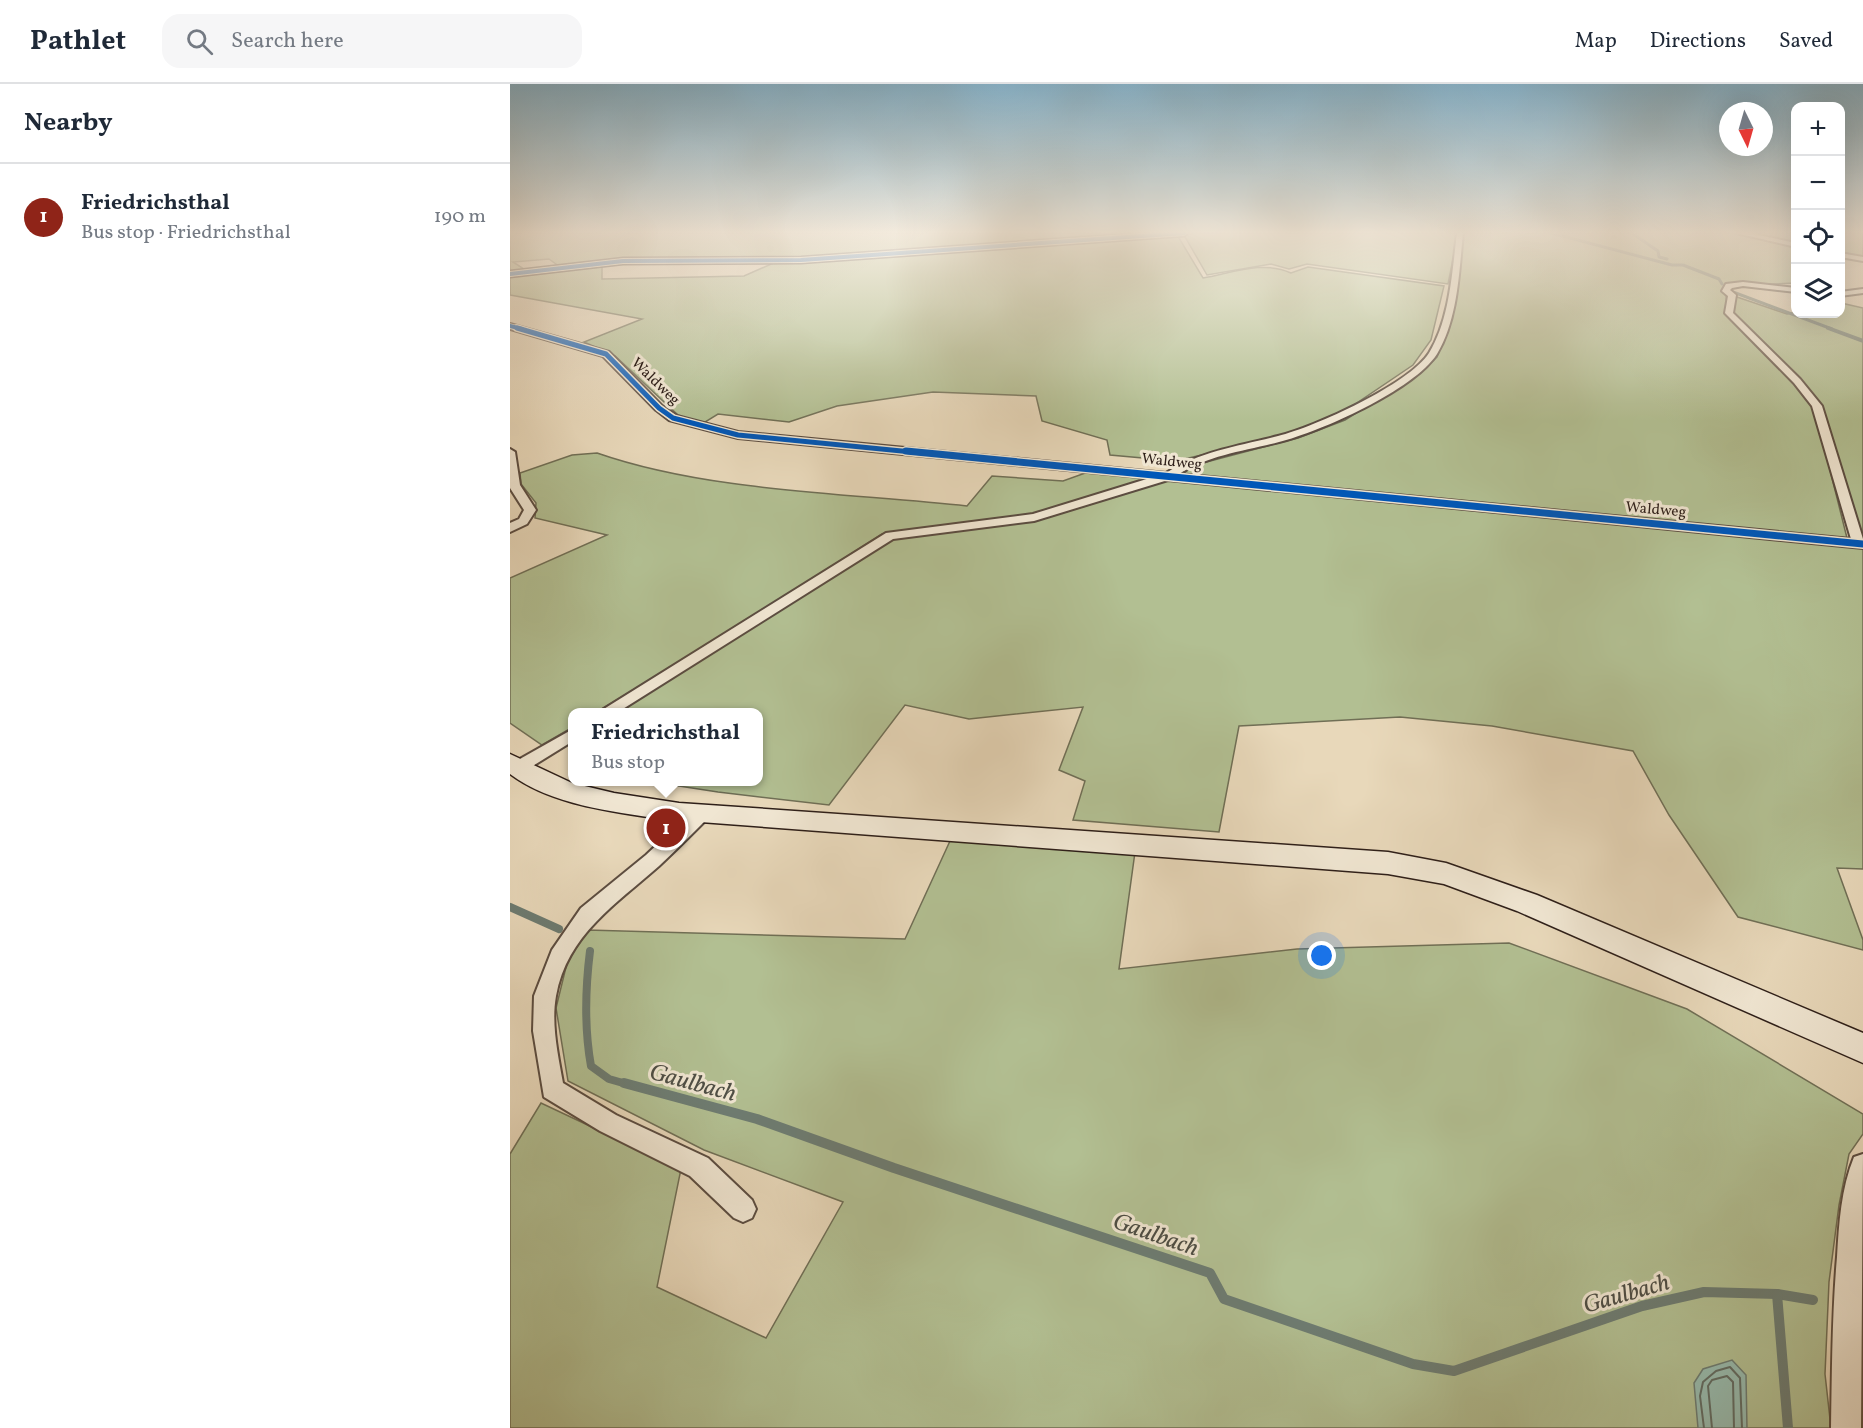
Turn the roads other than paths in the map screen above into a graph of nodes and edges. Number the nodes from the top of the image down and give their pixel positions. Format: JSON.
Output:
{"nodes":[{"id":1,"x":1450,"y":296,"type":"edge"},
{"id":2,"x":1732,"y":296,"type":"edge"},
{"id":3,"x":510,"y":326,"type":"edge"},
{"id":4,"x":533,"y":332,"type":"junction"},
{"id":5,"x":521,"y":337,"type":"dead end"},
{"id":6,"x":510,"y":452,"type":"edge"},
{"id":7,"x":1169,"y":476,"type":"junction"},
{"id":8,"x":510,"y":528,"type":"edge"},
{"id":9,"x":1860,"y":543,"type":"edge"},
{"id":10,"x":613,"y":708,"type":"edge"},
{"id":11,"x":568,"y":737,"type":"edge"},
{"id":12,"x":513,"y":765,"type":"edge"},
{"id":13,"x":702,"y":813,"type":"junction"},
{"id":14,"x":1863,"y":1048,"type":"edge"},
{"id":15,"x":1863,"y":1166,"type":"edge"},
{"id":16,"x":743,"y":1209,"type":"dead end"},
{"id":17,"x":1846,"y":1428,"type":"edge"}],
"edges":[{"from":1,"to":7,"type":"street"},
{"from":2,"to":9,"type":"street"},
{"from":3,"to":4,"type":"street","name":"Waldweg"},
{"from":4,"to":5,"type":"street"},
{"from":4,"to":7,"type":"street","name":"Waldweg"},
{"from":6,"to":8,"type":"street"},
{"from":7,"to":9,"type":"street","name":"Waldweg"},
{"from":7,"to":10,"type":"street"},
{"from":11,"to":12,"type":"street"},
{"from":12,"to":13,"type":"street"},
{"from":13,"to":14,"type":"street"},
{"from":13,"to":16,"type":"street"},
{"from":15,"to":17,"type":"street"}]}
